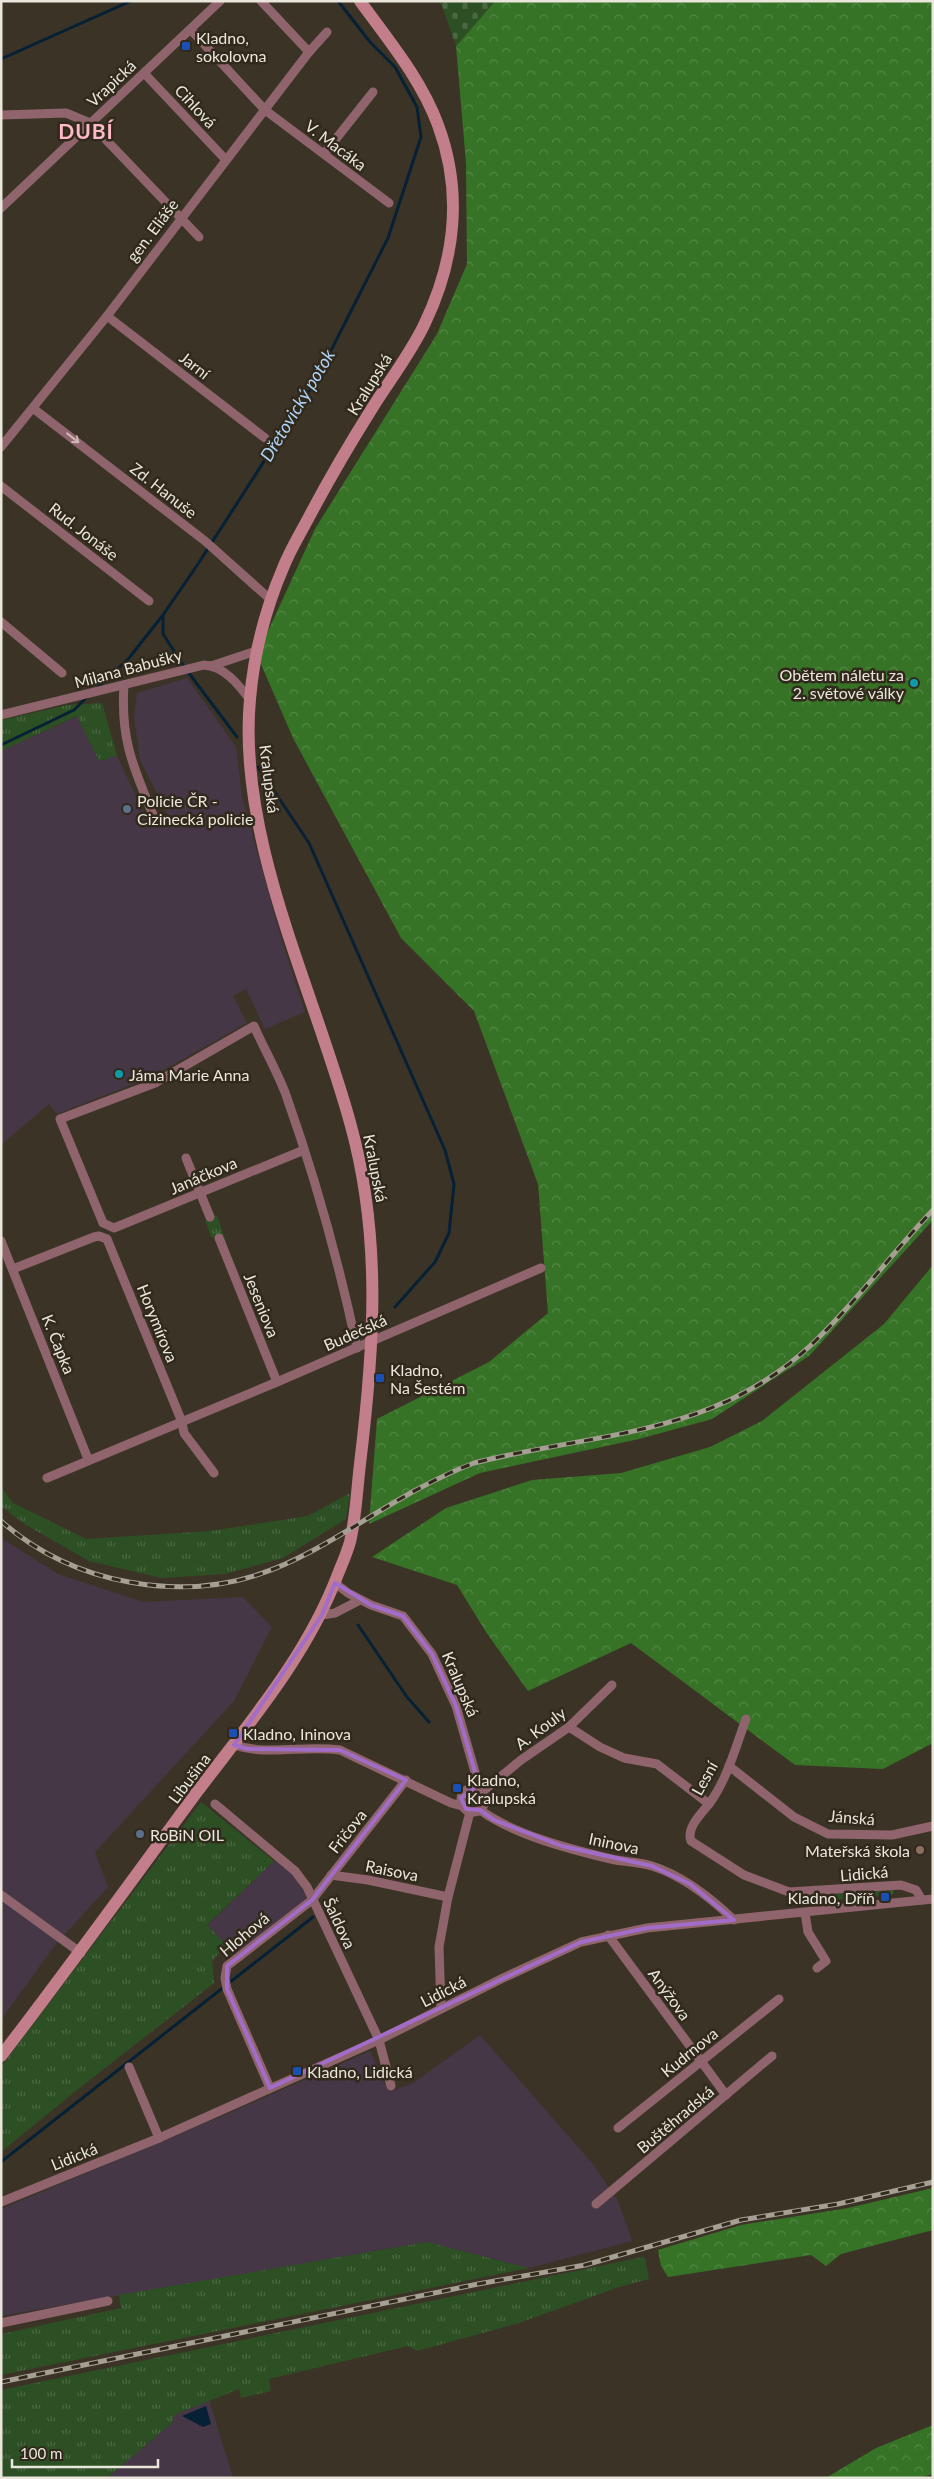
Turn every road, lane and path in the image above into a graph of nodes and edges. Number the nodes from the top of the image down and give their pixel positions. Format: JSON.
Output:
{"nodes":[{"id":1,"x":220,"y":1,"type":"edge"},
{"id":2,"x":261,"y":1,"type":"edge"},
{"id":3,"x":360,"y":1,"type":"edge"},
{"id":4,"x":190,"y":30,"type":"junction"},
{"id":5,"x":327,"y":32,"type":"dead end"},
{"id":6,"x":309,"y":52,"type":"junction"},
{"id":7,"x":144,"y":73,"type":"junction"},
{"id":8,"x":373,"y":92,"type":"dead end"},
{"id":9,"x":265,"y":110,"type":"junction"},
{"id":10,"x":1,"y":115,"type":"edge"},
{"id":11,"x":90,"y":123,"type":"junction"},
{"id":12,"x":324,"y":154,"type":"junction"},
{"id":13,"x":226,"y":160,"type":"junction"},
{"id":14,"x":389,"y":204,"type":"dead end"},
{"id":15,"x":1,"y":208,"type":"edge"},
{"id":16,"x":180,"y":217,"type":"junction"},
{"id":17,"x":199,"y":236,"type":"dead end"},
{"id":18,"x":107,"y":316,"type":"junction"},
{"id":19,"x":34,"y":409,"type":"junction"},
{"id":20,"x":264,"y":438,"type":"dead end"},
{"id":21,"x":1,"y":447,"type":"edge"},
{"id":22,"x":1,"y":486,"type":"edge"},
{"id":23,"x":149,"y":600,"type":"dead end"},
{"id":24,"x":271,"y":600,"type":"junction"},
{"id":25,"x":1,"y":622,"type":"edge"},
{"id":26,"x":256,"y":651,"type":"junction"},
{"id":27,"x":211,"y":666,"type":"junction"},
{"id":28,"x":62,"y":673,"type":"dead end"},
{"id":29,"x":124,"y":685,"type":"junction"},
{"id":30,"x":250,"y":700,"type":"junction"},
{"id":31,"x":1,"y":715,"type":"edge"},
{"id":32,"x":156,"y":822,"type":"dead end"},
{"id":33,"x":304,"y":1150,"type":"junction"},
{"id":34,"x":186,"y":1158,"type":"dead end"},
{"id":35,"x":200,"y":1193,"type":"junction"},
{"id":36,"x":210,"y":1217,"type":"dead end"},
{"id":37,"x":219,"y":1238,"type":"dead end"},
{"id":38,"x":1,"y":1241,"type":"edge"},
{"id":39,"x":541,"y":1268,"type":"dead end"},
{"id":40,"x":12,"y":1269,"type":"junction"},
{"id":41,"x":370,"y":1341,"type":"junction"},
{"id":42,"x":356,"y":1348,"type":"junction"},
{"id":43,"x":277,"y":1382,"type":"junction"},
{"id":44,"x":182,"y":1422,"type":"junction"},
{"id":45,"x":88,"y":1459,"type":"junction"},
{"id":46,"x":214,"y":1473,"type":"dead end"},
{"id":47,"x":47,"y":1478,"type":"dead end"},
{"id":48,"x":334,"y":1583,"type":"junction"},
{"id":49,"x":360,"y":1600,"type":"junction"},
{"id":50,"x":322,"y":1615,"type":"junction"},
{"id":51,"x":612,"y":1685,"type":"dead end"},
{"id":52,"x":746,"y":1718,"type":"dead end"},
{"id":53,"x":568,"y":1727,"type":"junction"},
{"id":54,"x":234,"y":1745,"type":"junction"},
{"id":55,"x":729,"y":1766,"type":"junction"},
{"id":56,"x":406,"y":1780,"type":"junction"},
{"id":57,"x":474,"y":1788,"type":"junction"},
{"id":58,"x":482,"y":1792,"type":"junction"},
{"id":59,"x":215,"y":1804,"type":"dead end"},
{"id":60,"x":709,"y":1804,"type":"junction"},
{"id":61,"x":466,"y":1809,"type":"junction"},
{"id":62,"x":480,"y":1810,"type":"junction"},
{"id":63,"x":933,"y":1826,"type":"edge"},
{"id":64,"x":698,"y":1846,"type":"joint"},
{"id":65,"x":331,"y":1875,"type":"junction"},
{"id":66,"x":1,"y":1895,"type":"edge"},
{"id":67,"x":448,"y":1896,"type":"junction"},
{"id":68,"x":933,"y":1899,"type":"edge"},
{"id":69,"x":312,"y":1900,"type":"junction"},
{"id":70,"x":922,"y":1900,"type":"junction"},
{"id":71,"x":804,"y":1912,"type":"junction"},
{"id":72,"x":734,"y":1920,"type":"junction"},
{"id":73,"x":608,"y":1935,"type":"junction"},
{"id":74,"x":81,"y":1953,"type":"junction"},
{"id":75,"x":817,"y":1968,"type":"dead end"},
{"id":76,"x":779,"y":1999,"type":"dead end"},
{"id":77,"x":441,"y":2009,"type":"junction"},
{"id":78,"x":379,"y":2040,"type":"junction"},
{"id":79,"x":1,"y":2056,"type":"edge"},
{"id":80,"x":772,"y":2056,"type":"dead end"},
{"id":81,"x":700,"y":2062,"type":"junction"},
{"id":82,"x":129,"y":2067,"type":"dead end"},
{"id":83,"x":390,"y":2086,"type":"dead end"},
{"id":84,"x":270,"y":2088,"type":"junction"},
{"id":85,"x":726,"y":2094,"type":"junction"},
{"id":86,"x":618,"y":2128,"type":"dead end"},
{"id":87,"x":159,"y":2138,"type":"junction"},
{"id":88,"x":1,"y":2202,"type":"edge"},
{"id":89,"x":596,"y":2204,"type":"dead end"},
{"id":90,"x":108,"y":2301,"type":"dead end"},
{"id":91,"x":1,"y":2323,"type":"edge"}],
"edges":[{"from":1,"to":4,"type":"street","name":"Vrapická"},
{"from":2,"to":6,"type":"street"},
{"from":3,"to":24,"type":"main road","name":"Kralupská"},
{"from":4,"to":7,"type":"street","name":"Vrapická"},
{"from":4,"to":9,"type":"street","name":"V. Macáka"},
{"from":5,"to":6,"type":"street","name":"gen. Eliáše"},
{"from":6,"to":9,"type":"street","name":"gen. Eliáše"},
{"from":7,"to":11,"type":"street","name":"Vrapická"},
{"from":7,"to":13,"type":"street","name":"Cihlová"},
{"from":8,"to":12,"type":"street"},
{"from":9,"to":12,"type":"street","name":"V. Macáka"},
{"from":9,"to":13,"type":"street","name":"gen. Eliáše"},
{"from":10,"to":11,"type":"street"},
{"from":11,"to":15,"type":"street","name":"Vrapická"},
{"from":11,"to":16,"type":"street"},
{"from":12,"to":14,"type":"street","name":"V. Macáka"},
{"from":13,"to":16,"type":"street","name":"gen. Eliáše"},
{"from":16,"to":17,"type":"street"},
{"from":16,"to":18,"type":"street","name":"gen. Eliáše"},
{"from":18,"to":19,"type":"street","name":"gen. Eliáše"},
{"from":18,"to":20,"type":"street","name":"Jarní"},
{"from":19,"to":21,"type":"street","name":"gen. Eliáše"},
{"from":19,"to":24,"type":"street","name":"Zd. Hanuše","one_way":true},
{"from":22,"to":23,"type":"street","name":"Rud. Jonáše"},
{"from":24,"to":26,"type":"main road","name":"Kralupská"},
{"from":25,"to":28,"type":"street"},
{"from":26,"to":27,"type":"street"},
{"from":26,"to":30,"type":"main road","name":"Kralupská"},
{"from":27,"to":29,"type":"street","name":"Milana Babušky"},
{"from":27,"to":30,"type":"street"},
{"from":29,"to":31,"type":"street","name":"Milana Babušky"},
{"from":29,"to":32,"type":"street"},
{"from":30,"to":41,"type":"main road","name":"Kralupská"},
{"from":33,"to":35,"type":"street","name":"Janáčkova"},
{"from":33,"to":35,"type":"street","name":"Janáčkova"},
{"from":33,"to":42,"type":"street"},
{"from":34,"to":35,"type":"street"},
{"from":35,"to":36,"type":"street"},
{"from":37,"to":43,"type":"street","name":"Jeseniova"},
{"from":38,"to":40,"type":"street","name":"K. Čapka"},
{"from":39,"to":41,"type":"street","name":"Budečská"},
{"from":40,"to":44,"type":"street","name":"Horymírova"},
{"from":40,"to":45,"type":"street","name":"K. Čapka"},
{"from":41,"to":42,"type":"street","name":"Budečská"},
{"from":41,"to":48,"type":"main road","name":"Kralupská"},
{"from":42,"to":43,"type":"street","name":"Budečská"},
{"from":43,"to":44,"type":"street","name":"Budečská"},
{"from":44,"to":45,"type":"street","name":"Budečská"},
{"from":44,"to":46,"type":"street"},
{"from":45,"to":47,"type":"street","name":"Budečská"},
{"from":48,"to":49,"type":"street","name":"Kralupská"},
{"from":48,"to":50,"type":"main road","name":"Libušina"},
{"from":49,"to":50,"type":"street"},
{"from":49,"to":57,"type":"street","name":"Kralupská"},
{"from":50,"to":54,"type":"main road","name":"Libušina"},
{"from":51,"to":53,"type":"street","name":"A. Kouly"},
{"from":52,"to":55,"type":"street","name":"Lesní"},
{"from":53,"to":58,"type":"street","name":"A. Kouly"},
{"from":53,"to":60,"type":"street"},
{"from":54,"to":56,"type":"street"},
{"from":54,"to":74,"type":"main road","name":"Libušina"},
{"from":55,"to":60,"type":"street","name":"Lesní"},
{"from":55,"to":63,"type":"street","name":"Jánská"},
{"from":56,"to":61,"type":"street"},
{"from":56,"to":65,"type":"street","name":"Fričova"},
{"from":57,"to":58,"type":"street"},
{"from":57,"to":61,"type":"street"},
{"from":58,"to":62,"type":"street"},
{"from":59,"to":69,"type":"street","name":"Šaldova"},
{"from":60,"to":64,"type":"street","name":"Lesní"},
{"from":61,"to":62,"type":"street"},
{"from":61,"to":67,"type":"street"},
{"from":62,"to":72,"type":"street","name":"Ininova"},
{"from":64,"to":70,"type":"street","name":"Lidická"},
{"from":65,"to":67,"type":"street","name":"Raisova"},
{"from":65,"to":69,"type":"street","name":"Fričova"},
{"from":66,"to":74,"type":"street"},
{"from":67,"to":77,"type":"street"},
{"from":68,"to":70,"type":"street","name":"Lidická"},
{"from":69,"to":78,"type":"street","name":"Šaldova"},
{"from":69,"to":84,"type":"street","name":"Hlohová"},
{"from":70,"to":71,"type":"street","name":"Lidická"},
{"from":71,"to":72,"type":"street","name":"Lidická"},
{"from":71,"to":75,"type":"street"},
{"from":72,"to":73,"type":"street","name":"Lidická"},
{"from":73,"to":77,"type":"street","name":"Lidická"},
{"from":73,"to":81,"type":"street","name":"Anýžova"},
{"from":74,"to":79,"type":"main road","name":"Libušina"},
{"from":76,"to":81,"type":"street","name":"Kudrnova"},
{"from":77,"to":78,"type":"street","name":"Lidická"},
{"from":78,"to":83,"type":"street","name":"Šaldova"},
{"from":78,"to":84,"type":"street","name":"Lidická"},
{"from":80,"to":85,"type":"street","name":"Buštěhradská"},
{"from":81,"to":85,"type":"street","name":"Anýžova"},
{"from":81,"to":86,"type":"street","name":"Kudrnova"},
{"from":82,"to":87,"type":"street"},
{"from":84,"to":87,"type":"street","name":"Lidická"},
{"from":85,"to":89,"type":"street","name":"Buštěhradská"},
{"from":87,"to":88,"type":"street","name":"Lidická"},
{"from":90,"to":91,"type":"street"}]}
